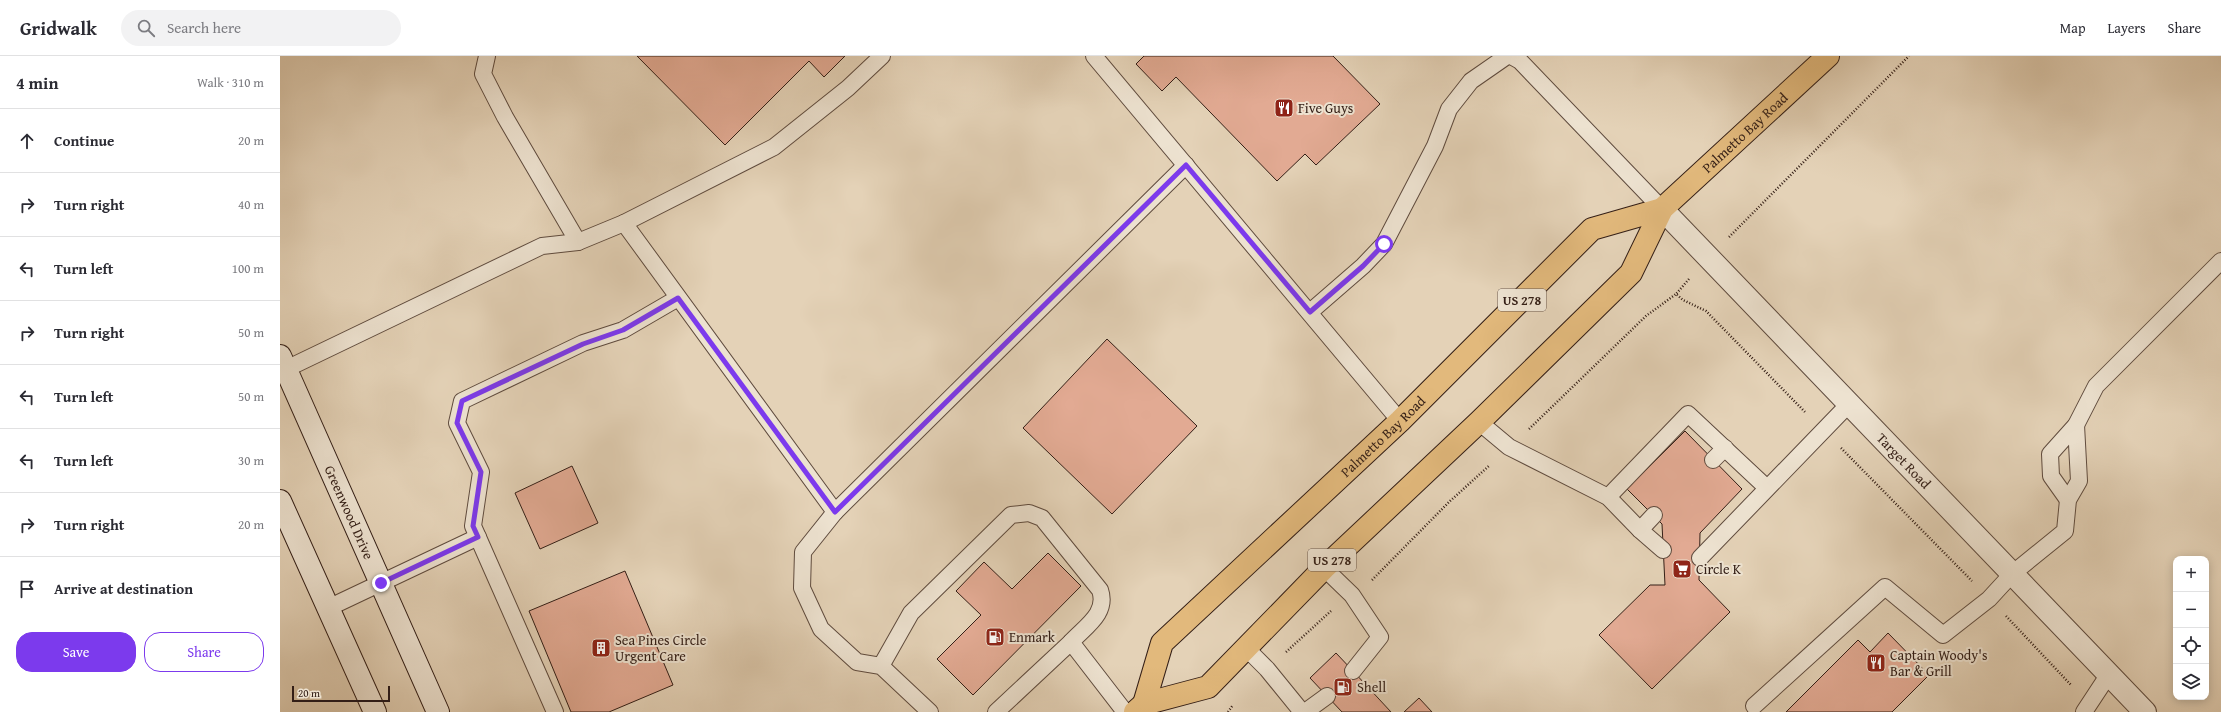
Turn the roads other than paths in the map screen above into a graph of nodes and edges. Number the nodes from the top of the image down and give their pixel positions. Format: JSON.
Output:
{"nodes":[{"id":1,"x":487,"y":56,"type":"edge"},
{"id":2,"x":882,"y":56,"type":"edge"},
{"id":3,"x":1094,"y":56,"type":"edge"},
{"id":4,"x":1507,"y":56,"type":"edge"},
{"id":5,"x":1511,"y":56,"type":"edge"},
{"id":6,"x":1828,"y":56,"type":"edge"},
{"id":7,"x":1186,"y":165,"type":"junction"},
{"id":8,"x":1662,"y":209,"type":"junction"},
{"id":9,"x":624,"y":223,"type":"junction"},
{"id":10,"x":578,"y":242,"type":"junction"},
{"id":11,"x":2221,"y":261,"type":"edge"},
{"id":12,"x":678,"y":298,"type":"junction"},
{"id":13,"x":1310,"y":312,"type":"junction"},
{"id":14,"x":283,"y":362,"type":"edge"},
{"id":15,"x":1849,"y":404,"type":"junction"},
{"id":16,"x":1400,"y":422,"type":"junction"},
{"id":17,"x":1479,"y":422,"type":"junction"},
{"id":18,"x":2076,"y":425,"type":"junction"},
{"id":19,"x":1725,"y":448,"type":"junction"},
{"id":20,"x":1713,"y":460,"type":"dead end"},
{"id":21,"x":1767,"y":488,"type":"junction"},
{"id":22,"x":1608,"y":497,"type":"junction"},
{"id":23,"x":2068,"y":500,"type":"junction"},
{"id":24,"x":280,"y":502,"type":"edge"},
{"id":25,"x":835,"y":512,"type":"junction"},
{"id":26,"x":1654,"y":515,"type":"dead end"},
{"id":27,"x":1640,"y":530,"type":"junction"},
{"id":28,"x":286,"y":532,"type":"edge"},
{"id":29,"x":478,"y":537,"type":"junction"},
{"id":30,"x":1663,"y":550,"type":"dead end"},
{"id":31,"x":1700,"y":558,"type":"dead end"},
{"id":32,"x":1324,"y":568,"type":"junction"},
{"id":33,"x":2012,"y":574,"type":"junction"},
{"id":34,"x":381,"y":583,"type":"junction"},
{"id":35,"x":328,"y":608,"type":"junction"},
{"id":36,"x":1072,"y":642,"type":"junction"},
{"id":37,"x":1246,"y":648,"type":"junction"},
{"id":38,"x":881,"y":666,"type":"junction"},
{"id":39,"x":1353,"y":671,"type":"dead end"},
{"id":40,"x":2109,"y":674,"type":"junction"},
{"id":41,"x":1327,"y":696,"type":"dead end"},
{"id":42,"x":1754,"y":706,"type":"dead end"},
{"id":43,"x":1138,"y":710,"type":"edge"},
{"id":44,"x":2139,"y":710,"type":"edge"},
{"id":45,"x":375,"y":712,"type":"edge"},
{"id":46,"x":438,"y":712,"type":"edge"},
{"id":47,"x":554,"y":712,"type":"edge"},
{"id":48,"x":930,"y":712,"type":"edge"},
{"id":49,"x":996,"y":712,"type":"edge"},
{"id":50,"x":1304,"y":712,"type":"edge"},
{"id":51,"x":2084,"y":712,"type":"edge"}],
"edges":[{"from":1,"to":10,"type":"lane"},
{"from":2,"to":9,"type":"lane"},
{"from":3,"to":7,"type":"lane"},
{"from":4,"to":13,"type":"lane"},
{"from":5,"to":8,"type":"lane"},
{"from":6,"to":8,"type":"highway","name":"Palmetto Bay Road","number":"US 278"},
{"from":7,"to":13,"type":"lane"},
{"from":7,"to":25,"type":"lane"},
{"from":8,"to":15,"type":"street","name":"Target Road"},
{"from":8,"to":16,"type":"highway","name":"Palmetto Bay Road","number":"US 278"},
{"from":8,"to":17,"type":"highway","name":"Palmetto Bay Road","number":"US 278"},
{"from":9,"to":10,"type":"lane"},
{"from":9,"to":12,"type":"lane"},
{"from":10,"to":14,"type":"lane"},
{"from":11,"to":18,"type":"lane"},
{"from":12,"to":25,"type":"lane"},
{"from":12,"to":29,"type":"lane"},
{"from":13,"to":16,"type":"lane"},
{"from":14,"to":34,"type":"street","name":"Greenwood Drive"},
{"from":15,"to":21,"type":"lane"},
{"from":15,"to":33,"type":"street","name":"Target Road"},
{"from":16,"to":43,"type":"highway","name":"Palmetto Bay Road","number":"US 278"},
{"from":17,"to":22,"type":"lane"},
{"from":17,"to":32,"type":"highway","name":"Palmetto Bay Road","number":"US 278"},
{"from":18,"to":23,"type":"lane"},
{"from":18,"to":23,"type":"lane"},
{"from":19,"to":20,"type":"lane"},
{"from":19,"to":21,"type":"lane"},
{"from":19,"to":22,"type":"lane"},
{"from":21,"to":31,"type":"lane"},
{"from":22,"to":27,"type":"lane"},
{"from":23,"to":33,"type":"lane"},
{"from":24,"to":28,"type":"street"},
{"from":25,"to":38,"type":"lane"},
{"from":26,"to":27,"type":"lane"},
{"from":27,"to":30,"type":"lane"},
{"from":28,"to":35,"type":"street"},
{"from":29,"to":34,"type":"lane"},
{"from":29,"to":47,"type":"lane"},
{"from":32,"to":37,"type":"highway","name":"Palmetto Bay Road","number":"US 278"},
{"from":32,"to":39,"type":"lane"},
{"from":33,"to":40,"type":"street","name":"Target Road"},
{"from":33,"to":42,"type":"lane"},
{"from":34,"to":35,"type":"lane"},
{"from":34,"to":46,"type":"street","name":"Greenwood Drive"},
{"from":35,"to":45,"type":"street"},
{"from":36,"to":38,"type":"lane"},
{"from":36,"to":43,"type":"lane"},
{"from":36,"to":49,"type":"lane"},
{"from":37,"to":43,"type":"highway","name":"Palmetto Bay Road","number":"US 278"},
{"from":37,"to":50,"type":"lane"},
{"from":38,"to":48,"type":"lane"},
{"from":40,"to":44,"type":"street","name":"Target Road"},
{"from":40,"to":51,"type":"lane"},
{"from":41,"to":50,"type":"lane"}]}
